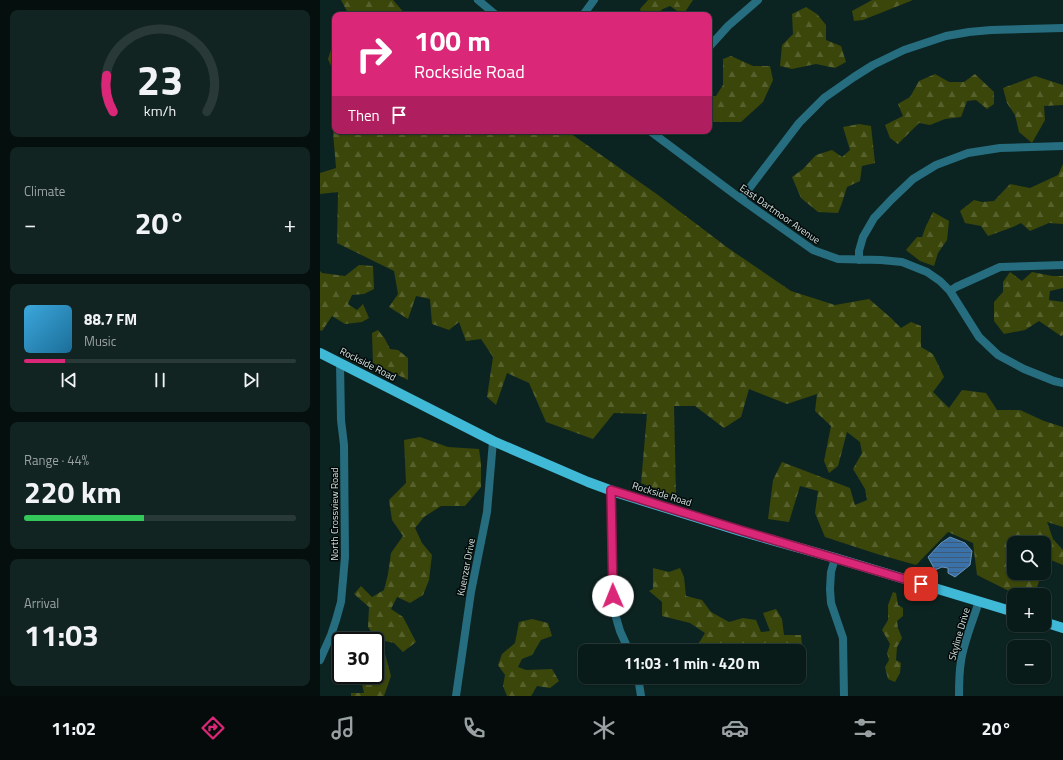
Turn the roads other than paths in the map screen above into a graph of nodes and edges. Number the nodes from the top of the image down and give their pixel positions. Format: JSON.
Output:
{"nodes":[{"id":1,"x":478,"y":0,"type":"edge"},
{"id":2,"x":594,"y":0,"type":"edge"},
{"id":3,"x":758,"y":0,"type":"edge"},
{"id":4,"x":492,"y":12,"type":"edge"},
{"id":5,"x":585,"y":12,"type":"edge"},
{"id":6,"x":1063,"y":28,"type":"edge"},
{"id":7,"x":712,"y":44,"type":"edge"},
{"id":8,"x":654,"y":134,"type":"edge"},
{"id":9,"x":1063,"y":146,"type":"edge"},
{"id":10,"x":741,"y":199,"type":"junction"},
{"id":11,"x":859,"y":260,"type":"junction"},
{"id":12,"x":1063,"y":265,"type":"edge"},
{"id":13,"x":950,"y":291,"type":"junction"},
{"id":14,"x":320,"y":353,"type":"edge"},
{"id":15,"x":340,"y":363,"type":"junction"},
{"id":16,"x":1063,"y":383,"type":"edge"},
{"id":17,"x":493,"y":441,"type":"junction"},
{"id":18,"x":611,"y":490,"type":"junction"},
{"id":19,"x":834,"y":558,"type":"junction"},
{"id":20,"x":979,"y":601,"type":"junction"},
{"id":21,"x":1007,"y":610,"type":"edge"},
{"id":22,"x":1051,"y":624,"type":"edge"},
{"id":23,"x":1063,"y":628,"type":"edge"},
{"id":24,"x":626,"y":644,"type":"edge"},
{"id":25,"x":320,"y":660,"type":"edge"},
{"id":26,"x":639,"y":684,"type":"edge"},
{"id":27,"x":456,"y":696,"type":"edge"},
{"id":28,"x":641,"y":696,"type":"edge"},
{"id":29,"x":844,"y":696,"type":"edge"},
{"id":30,"x":959,"y":696,"type":"edge"}],
"edges":[{"from":1,"to":4,"type":"street"},
{"from":2,"to":5,"type":"street"},
{"from":3,"to":7,"type":"street"},
{"from":6,"to":10,"type":"street"},
{"from":8,"to":10,"type":"street","name":"East Dartmoor Avenue"},
{"from":9,"to":11,"type":"street"},
{"from":10,"to":11,"type":"street","name":"East Dartmoor Avenue"},
{"from":11,"to":13,"type":"street","name":"East Dartmoor Avenue"},
{"from":12,"to":13,"type":"street"},
{"from":13,"to":16,"type":"street","name":"East Dartmoor Avenue"},
{"from":14,"to":15,"type":"main road","name":"Rockside Road"},
{"from":15,"to":17,"type":"main road","name":"Rockside Road"},
{"from":15,"to":25,"type":"street","name":"North Crossview Road"},
{"from":17,"to":18,"type":"main road","name":"Rockside Road"},
{"from":17,"to":27,"type":"street","name":"Kuenzer Drive"},
{"from":18,"to":19,"type":"main road","name":"Rockside Road"},
{"from":18,"to":24,"type":"street"},
{"from":19,"to":20,"type":"main road","name":"Rockside Road"},
{"from":19,"to":29,"type":"street"},
{"from":20,"to":21,"type":"main road","name":"Rockside Road"},
{"from":20,"to":30,"type":"street","name":"Skyline Drive"},
{"from":22,"to":23,"type":"main road"},
{"from":26,"to":28,"type":"street"}]}
